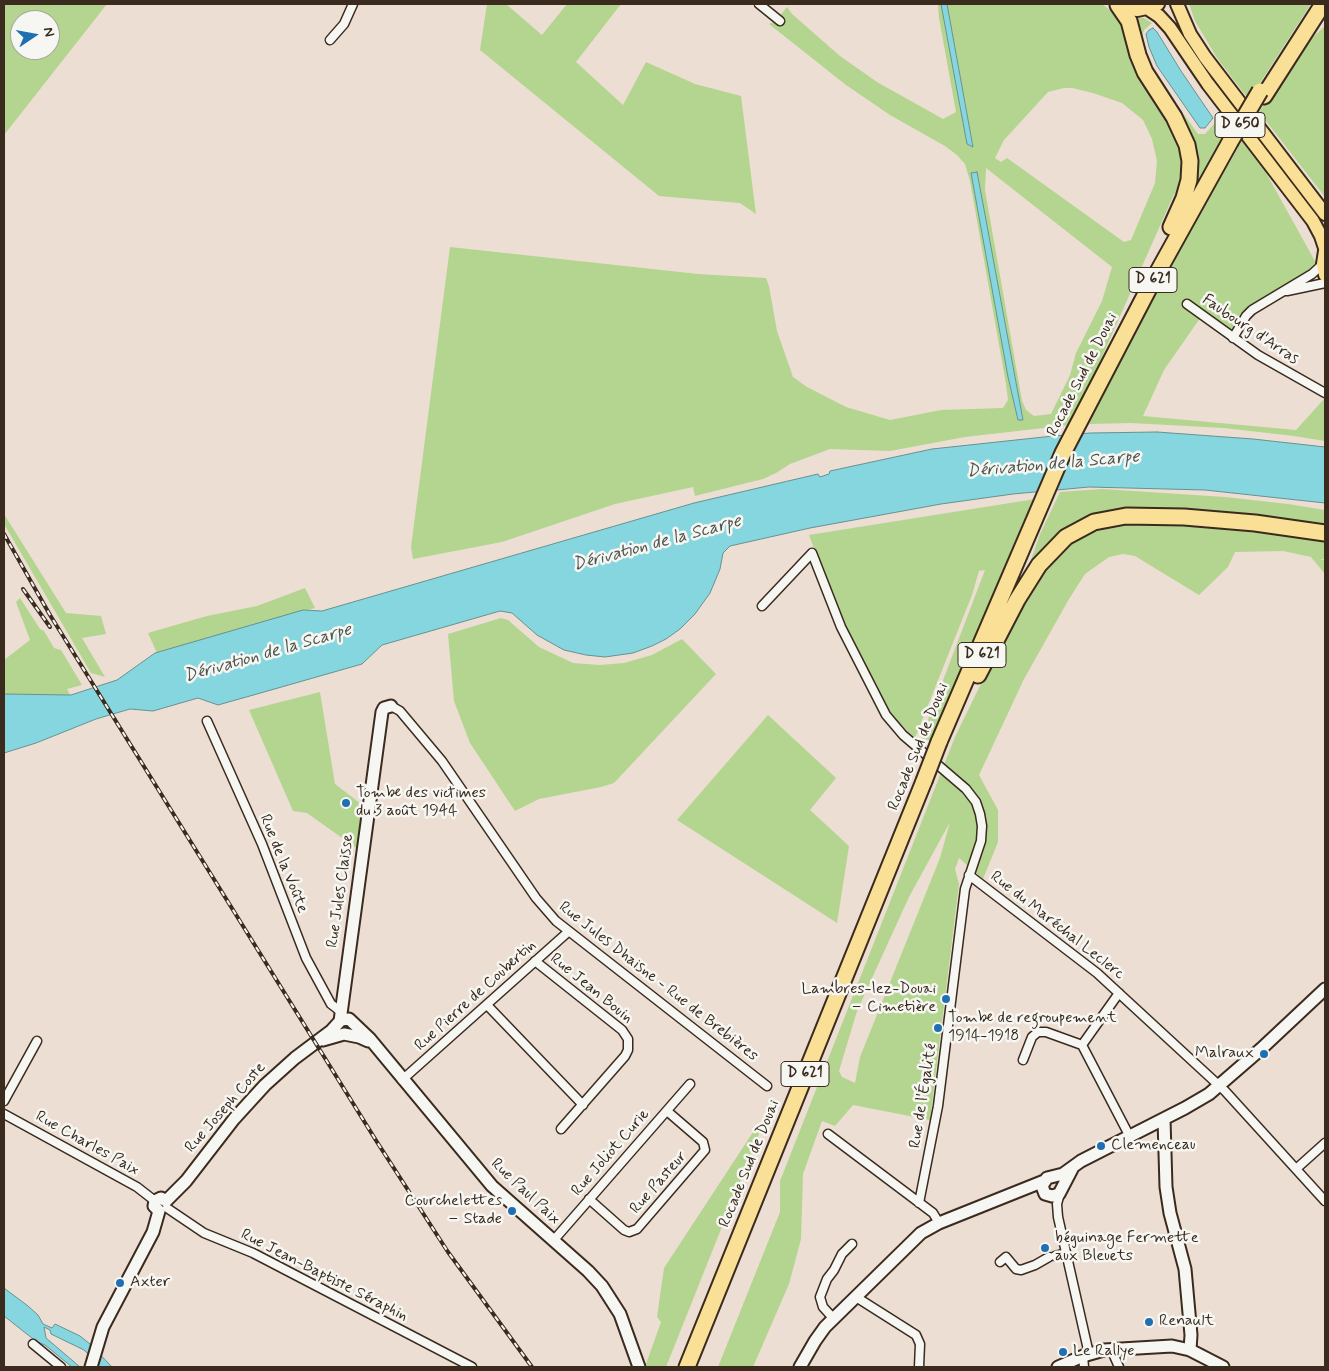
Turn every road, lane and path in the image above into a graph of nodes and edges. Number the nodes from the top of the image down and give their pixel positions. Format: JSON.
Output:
{"nodes":[{"id":1,"x":353,"y":4,"type":"edge"},
{"id":2,"x":759,"y":4,"type":"edge"},
{"id":3,"x":1117,"y":4,"type":"edge"},
{"id":4,"x":1177,"y":4,"type":"edge"},
{"id":5,"x":1316,"y":4,"type":"edge"},
{"id":6,"x":1323,"y":4,"type":"edge"},
{"id":7,"x":1153,"y":6,"type":"edge"},
{"id":8,"x":1325,"y":19,"type":"edge"},
{"id":9,"x":780,"y":21,"type":"dead end"},
{"id":10,"x":330,"y":40,"type":"dead end"},
{"id":11,"x":1279,"y":71,"type":"junction"},
{"id":12,"x":1262,"y":94,"type":"junction"},
{"id":13,"x":1231,"y":144,"type":"junction"},
{"id":14,"x":1325,"y":214,"type":"edge"},
{"id":15,"x":1325,"y":260,"type":"edge"},
{"id":16,"x":1325,"y":284,"type":"edge"},
{"id":17,"x":1283,"y":292,"type":"junction"},
{"id":18,"x":1187,"y":304,"type":"dead end"},
{"id":19,"x":1128,"y":326,"type":"junction"},
{"id":20,"x":1233,"y":338,"type":"junction"},
{"id":21,"x":1325,"y":393,"type":"edge"},
{"id":22,"x":1083,"y":420,"type":"junction"},
{"id":23,"x":1045,"y":503,"type":"junction"},
{"id":24,"x":1325,"y":533,"type":"edge"},
{"id":25,"x":762,"y":606,"type":"dead end"},
{"id":26,"x":391,"y":706,"type":"joint"},
{"id":27,"x":957,"y":714,"type":"junction"},
{"id":28,"x":207,"y":721,"type":"dead end"},
{"id":29,"x":942,"y":743,"type":"junction"},
{"id":30,"x":926,"y":782,"type":"junction"},
{"id":31,"x":969,"y":875,"type":"junction"},
{"id":32,"x":568,"y":932,"type":"junction"},
{"id":33,"x":535,"y":961,"type":"junction"},
{"id":34,"x":1325,"y":989,"type":"edge"},
{"id":35,"x":1119,"y":993,"type":"junction"},
{"id":36,"x":487,"y":1005,"type":"junction"},
{"id":37,"x":345,"y":1019,"type":"junction"},
{"id":38,"x":346,"y":1034,"type":"junction"},
{"id":39,"x":37,"y":1042,"type":"dead end"},
{"id":40,"x":317,"y":1042,"type":"junction"},
{"id":41,"x":1082,"y":1045,"type":"junction"},
{"id":42,"x":375,"y":1046,"type":"junction"},
{"id":43,"x":1023,"y":1060,"type":"dead end"},
{"id":44,"x":402,"y":1080,"type":"junction"},
{"id":45,"x":690,"y":1084,"type":"dead end"},
{"id":46,"x":767,"y":1086,"type":"dead end"},
{"id":47,"x":1219,"y":1086,"type":"junction"},
{"id":48,"x":4,"y":1101,"type":"edge"},
{"id":49,"x":583,"y":1105,"type":"junction"},
{"id":50,"x":667,"y":1111,"type":"junction"},
{"id":51,"x":4,"y":1114,"type":"edge"},
{"id":52,"x":1149,"y":1127,"type":"junction"},
{"id":53,"x":561,"y":1129,"type":"dead end"},
{"id":54,"x":1166,"y":1130,"type":"junction"},
{"id":55,"x":828,"y":1134,"type":"dead end"},
{"id":56,"x":1130,"y":1137,"type":"junction"},
{"id":57,"x":1325,"y":1143,"type":"edge"},
{"id":58,"x":1072,"y":1169,"type":"junction"},
{"id":59,"x":1296,"y":1169,"type":"junction"},
{"id":60,"x":1049,"y":1179,"type":"junction"},
{"id":61,"x":1061,"y":1190,"type":"junction"},
{"id":62,"x":1015,"y":1193,"type":"junction"},
{"id":63,"x":1046,"y":1194,"type":"junction"},
{"id":64,"x":589,"y":1199,"type":"junction"},
{"id":65,"x":1325,"y":1200,"type":"edge"},
{"id":66,"x":919,"y":1203,"type":"junction"},
{"id":67,"x":162,"y":1205,"type":"junction"},
{"id":68,"x":1058,"y":1217,"type":"junction"},
{"id":69,"x":939,"y":1223,"type":"junction"},
{"id":70,"x":553,"y":1241,"type":"junction"},
{"id":71,"x":852,"y":1244,"type":"dead end"},
{"id":72,"x":1066,"y":1253,"type":"junction"},
{"id":73,"x":1000,"y":1262,"type":"dead end"},
{"id":74,"x":856,"y":1297,"type":"junction"},
{"id":75,"x":834,"y":1319,"type":"junction"},
{"id":76,"x":33,"y":1344,"type":"dead end"},
{"id":77,"x":1111,"y":1349,"type":"junction"},
{"id":78,"x":1190,"y":1350,"type":"junction"},
{"id":79,"x":1085,"y":1359,"type":"edge"},
{"id":80,"x":61,"y":1367,"type":"edge"},
{"id":81,"x":91,"y":1367,"type":"edge"},
{"id":82,"x":472,"y":1367,"type":"edge"},
{"id":83,"x":639,"y":1367,"type":"edge"},
{"id":84,"x":686,"y":1367,"type":"edge"},
{"id":85,"x":694,"y":1367,"type":"edge"},
{"id":86,"x":800,"y":1367,"type":"edge"},
{"id":87,"x":919,"y":1367,"type":"edge"},
{"id":88,"x":1058,"y":1367,"type":"edge"},
{"id":89,"x":1119,"y":1367,"type":"edge"},
{"id":90,"x":1223,"y":1367,"type":"edge"}],
"edges":[{"from":1,"to":10,"type":"street"},
{"from":2,"to":9,"type":"street"},
{"from":3,"to":7,"type":"main road"},
{"from":3,"to":19,"type":"highway"},
{"from":4,"to":14,"type":"main road","number":"D 650"},
{"from":5,"to":12,"type":"highway","name":"Rocade Sud de Douai","number":"D 621"},
{"from":6,"to":11,"type":"highway","name":"Rocade Sud de Douai","number":"D 621"},
{"from":7,"to":15,"type":"main road","number":"D 650"},
{"from":8,"to":11,"type":"highway"},
{"from":11,"to":12,"type":"highway","name":"Rocade Sud de Douai","number":"D 621"},
{"from":12,"to":13,"type":"highway","name":"Rocade Sud de Douai","number":"D 621"},
{"from":13,"to":19,"type":"highway","name":"Rocade Sud de Douai","number":"D 621"},
{"from":13,"to":22,"type":"highway","name":"Rocade Sud de Douai","number":"D 621"},
{"from":15,"to":17,"type":"street"},
{"from":16,"to":17,"type":"street"},
{"from":17,"to":20,"type":"street"},
{"from":18,"to":20,"type":"street","name":"Faubourg d'Arras"},
{"from":19,"to":22,"type":"highway","name":"Rocade Sud de Douai","number":"D 621"},
{"from":20,"to":21,"type":"street","name":"Faubourg d'Arras"},
{"from":22,"to":23,"type":"highway","name":"Rocade Sud de Douai","number":"D 621"},
{"from":23,"to":27,"type":"highway","name":"Rocade Sud de Douai","number":"D 621"},
{"from":23,"to":29,"type":"highway","name":"Rocade Sud de Douai","number":"D 621"},
{"from":24,"to":27,"type":"highway"},
{"from":25,"to":31,"type":"street","name":"Rue de l'Égalité"},
{"from":26,"to":32,"type":"street","name":"Rue Jules Dhaisne - Rue de Brebières"},
{"from":26,"to":37,"type":"street","name":"Rue Jules Claisse"},
{"from":27,"to":29,"type":"highway","name":"Rocade Sud de Douai","number":"D 621"},
{"from":28,"to":37,"type":"street","name":"Rue de la Voûte"},
{"from":29,"to":30,"type":"highway","name":"Rocade Sud de Douai","number":"D 621"},
{"from":30,"to":84,"type":"highway","name":"Rocade Sud de Douai","number":"D 621"},
{"from":30,"to":85,"type":"highway","name":"Rocade Sud de Douai","number":"D 621"},
{"from":31,"to":35,"type":"street","name":"Rue du Maréchal Leclerc"},
{"from":31,"to":66,"type":"street","name":"Rue de l'Égalité"},
{"from":32,"to":33,"type":"street","name":"Rue Pierre de Coubertin"},
{"from":32,"to":46,"type":"street","name":"Rue Jules Dhaisne - Rue de Brebières"},
{"from":33,"to":36,"type":"street","name":"Rue Pierre de Coubertin"},
{"from":33,"to":49,"type":"street","name":"Rue Jean Bouin"},
{"from":34,"to":47,"type":"street"},
{"from":35,"to":41,"type":"street"},
{"from":35,"to":47,"type":"street","name":"Rue du Maréchal Leclerc"},
{"from":36,"to":44,"type":"street","name":"Rue Pierre de Coubertin"},
{"from":36,"to":49,"type":"street"},
{"from":37,"to":38,"type":"street"},
{"from":37,"to":40,"type":"street","name":"Rue Joseph Coste"},
{"from":37,"to":42,"type":"street","name":"Rue Paul Paix"},
{"from":38,"to":40,"type":"street","name":"Rue Joseph Coste"},
{"from":38,"to":42,"type":"street","name":"Rue Paul Paix"},
{"from":39,"to":48,"type":"street"},
{"from":40,"to":67,"type":"street","name":"Rue Joseph Coste"},
{"from":41,"to":43,"type":"street"},
{"from":41,"to":56,"type":"street"},
{"from":42,"to":44,"type":"street","name":"Rue Paul Paix"},
{"from":44,"to":70,"type":"street","name":"Rue Paul Paix"},
{"from":45,"to":50,"type":"street","name":"Rue Joliot Curie"},
{"from":47,"to":54,"type":"street"},
{"from":47,"to":59,"type":"street","name":"Rue du Maréchal Leclerc"},
{"from":49,"to":53,"type":"street"},
{"from":50,"to":64,"type":"street","name":"Rue Joliot Curie"},
{"from":50,"to":64,"type":"street","name":"Rue Pasteur"},
{"from":51,"to":67,"type":"street","name":"Rue Charles Paix"},
{"from":52,"to":54,"type":"street"},
{"from":52,"to":54,"type":"street"},
{"from":52,"to":56,"type":"street"},
{"from":54,"to":78,"type":"street"},
{"from":55,"to":66,"type":"street"},
{"from":56,"to":58,"type":"street"},
{"from":57,"to":59,"type":"street"},
{"from":58,"to":60,"type":"street"},
{"from":58,"to":61,"type":"street"},
{"from":59,"to":65,"type":"street","name":"Rue du Maréchal Leclerc"},
{"from":60,"to":61,"type":"street"},
{"from":60,"to":62,"type":"street"},
{"from":60,"to":63,"type":"street"},
{"from":61,"to":63,"type":"street"},
{"from":61,"to":68,"type":"street"},
{"from":62,"to":63,"type":"street"},
{"from":62,"to":69,"type":"street"},
{"from":63,"to":68,"type":"street"},
{"from":64,"to":70,"type":"street","name":"Rue Joliot Curie"},
{"from":66,"to":69,"type":"street"},
{"from":67,"to":81,"type":"street","name":"Rue Joseph Coste"},
{"from":67,"to":82,"type":"street","name":"Rue Jean-Baptiste Séraphin"},
{"from":68,"to":72,"type":"street"},
{"from":69,"to":74,"type":"street"},
{"from":70,"to":83,"type":"street","name":"Rue Paul Paix"},
{"from":71,"to":75,"type":"street"},
{"from":72,"to":73,"type":"street"},
{"from":72,"to":79,"type":"street"},
{"from":74,"to":75,"type":"street"},
{"from":74,"to":87,"type":"street"},
{"from":75,"to":86,"type":"street"},
{"from":76,"to":80,"type":"street"},
{"from":77,"to":78,"type":"street"},
{"from":77,"to":79,"type":"street"},
{"from":77,"to":89,"type":"street"},
{"from":78,"to":90,"type":"street"},
{"from":79,"to":88,"type":"street"}]}
